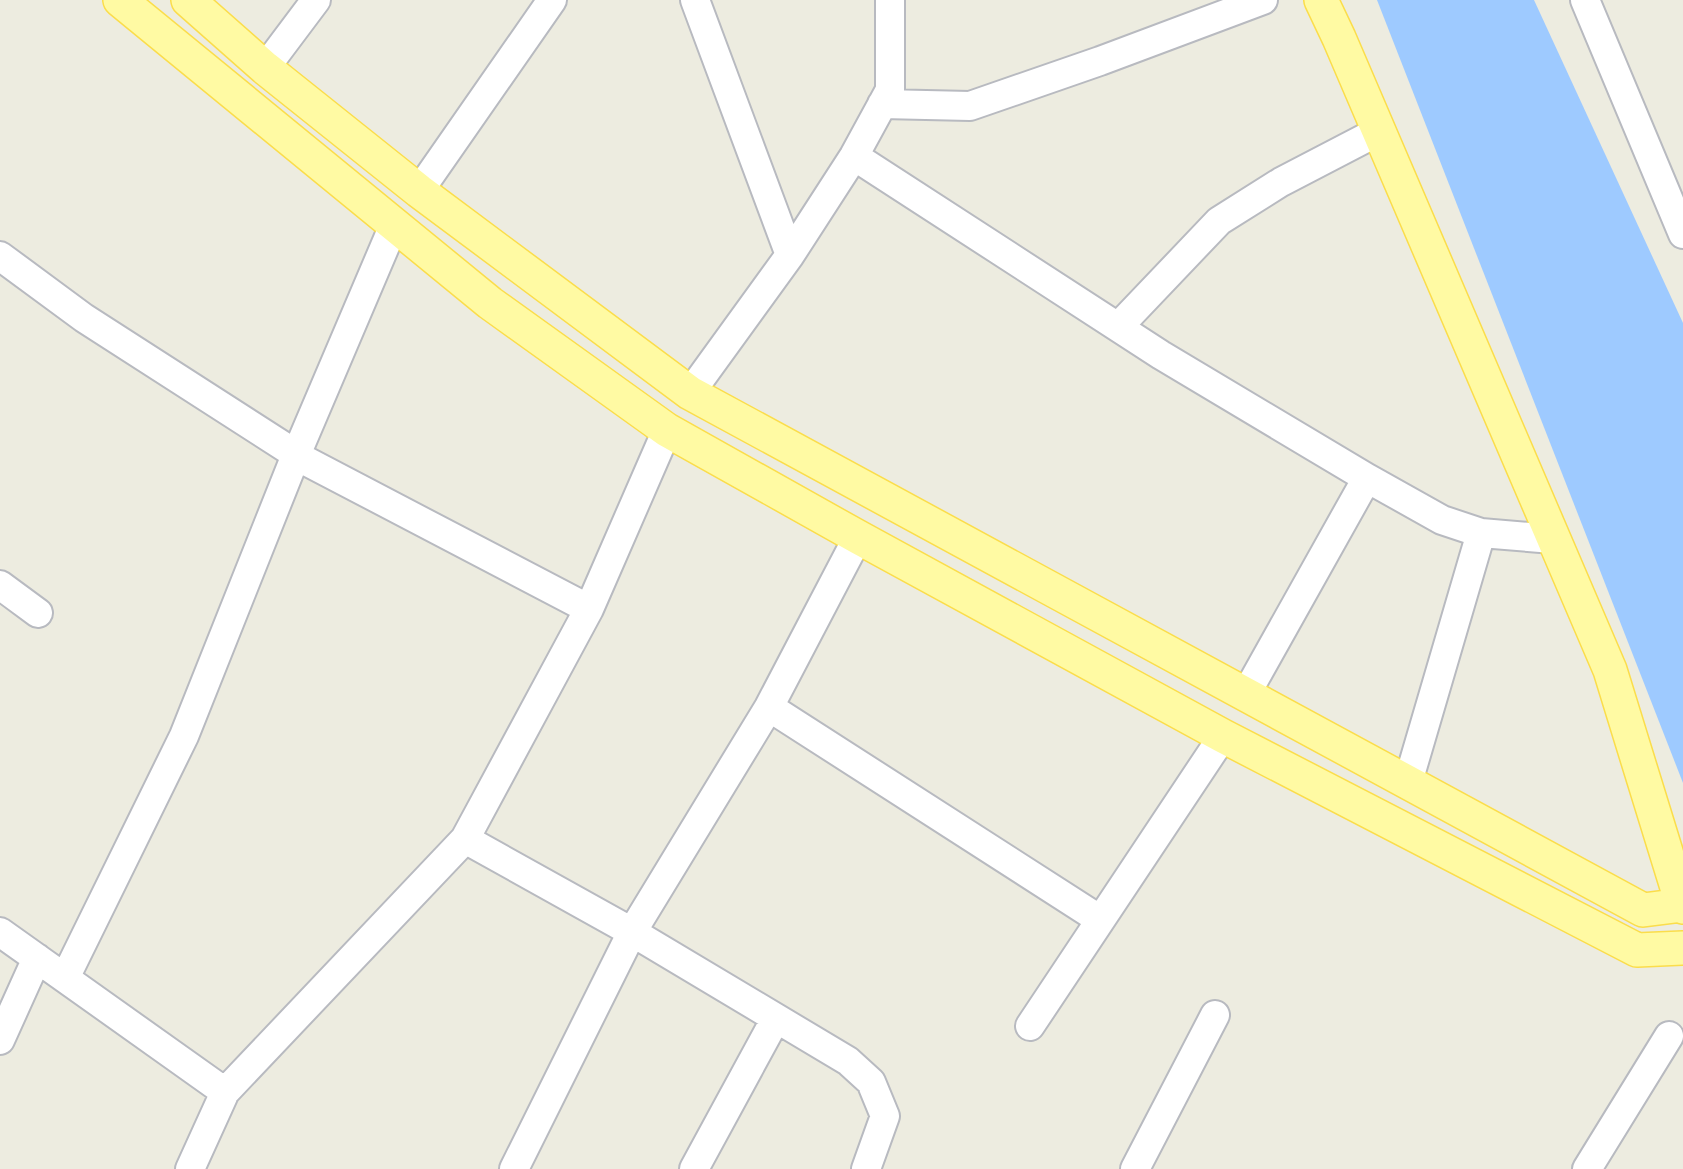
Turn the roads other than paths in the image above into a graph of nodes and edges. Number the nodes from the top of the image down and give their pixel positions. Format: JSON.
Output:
{"nodes":[{"id":1,"x":120,"y":0,"type":"edge"},
{"id":2,"x":188,"y":0,"type":"edge"},
{"id":3,"x":316,"y":0,"type":"edge"},
{"id":4,"x":552,"y":0,"type":"edge"},
{"id":5,"x":695,"y":0,"type":"edge"},
{"id":6,"x":890,"y":0,"type":"edge"},
{"id":7,"x":1263,"y":0,"type":"edge"},
{"id":8,"x":1321,"y":0,"type":"edge"},
{"id":9,"x":1585,"y":0,"type":"edge"},
{"id":10,"x":265,"y":68,"type":"junction"},
{"id":11,"x":882,"y":104,"type":"junction"},
{"id":12,"x":1379,"y":131,"type":"junction"},
{"id":13,"x":854,"y":156,"type":"junction"},
{"id":14,"x":419,"y":191,"type":"junction"},
{"id":15,"x":394,"y":225,"type":"junction"},
{"id":16,"x":1683,"y":234,"type":"edge"},
{"id":17,"x":790,"y":255,"type":"junction"},
{"id":18,"x":0,"y":256,"type":"edge"},
{"id":19,"x":1119,"y":326,"type":"junction"},
{"id":20,"x":690,"y":393,"type":"junction"},
{"id":21,"x":667,"y":430,"type":"junction"},
{"id":22,"x":296,"y":455,"type":"junction"},
{"id":23,"x":1367,"y":478,"type":"junction"},
{"id":24,"x":1481,"y":533,"type":"junction"},
{"id":25,"x":858,"y":537,"type":"junction"},
{"id":26,"x":1553,"y":538,"type":"junction"},
{"id":27,"x":0,"y":585,"type":"edge"},
{"id":28,"x":589,"y":609,"type":"junction"},
{"id":29,"x":38,"y":613,"type":"dead end"},
{"id":30,"x":1246,"y":694,"type":"junction"},
{"id":31,"x":769,"y":707,"type":"junction"},
{"id":32,"x":1223,"y":736,"type":"junction"},
{"id":33,"x":1408,"y":782,"type":"junction"},
{"id":34,"x":465,"y":839,"type":"junction"},
{"id":35,"x":1683,"y":906,"type":"edge"},
{"id":36,"x":1099,"y":919,"type":"junction"},
{"id":37,"x":0,"y":932,"type":"edge"},
{"id":38,"x":632,"y":932,"type":"junction"},
{"id":39,"x":1683,"y":948,"type":"edge"},
{"id":40,"x":37,"y":958,"type":"junction"},
{"id":41,"x":65,"y":978,"type":"junction"},
{"id":42,"x":1215,"y":1015,"type":"dead end"},
{"id":43,"x":776,"y":1018,"type":"junction"},
{"id":44,"x":1030,"y":1026,"type":"dead end"},
{"id":45,"x":1669,"y":1036,"type":"dead end"},
{"id":46,"x":0,"y":1040,"type":"edge"},
{"id":47,"x":225,"y":1092,"type":"junction"},
{"id":48,"x":190,"y":1169,"type":"edge"},
{"id":49,"x":513,"y":1169,"type":"edge"},
{"id":50,"x":694,"y":1169,"type":"edge"},
{"id":51,"x":866,"y":1169,"type":"edge"},
{"id":52,"x":1135,"y":1169,"type":"edge"},
{"id":53,"x":1587,"y":1169,"type":"edge"}],
"edges":[{"from":1,"to":15,"type":"main road"},
{"from":2,"to":10,"type":"main road"},
{"from":3,"to":10,"type":"street"},
{"from":4,"to":14,"type":"street"},
{"from":5,"to":17,"type":"street"},
{"from":6,"to":11,"type":"street"},
{"from":7,"to":11,"type":"street"},
{"from":8,"to":12,"type":"main road"},
{"from":9,"to":16,"type":"street"},
{"from":10,"to":14,"type":"main road"},
{"from":11,"to":13,"type":"street"},
{"from":12,"to":19,"type":"street"},
{"from":12,"to":26,"type":"main road"},
{"from":13,"to":17,"type":"street"},
{"from":13,"to":19,"type":"street"},
{"from":14,"to":20,"type":"main road"},
{"from":15,"to":21,"type":"main road"},
{"from":15,"to":22,"type":"street"},
{"from":17,"to":20,"type":"street"},
{"from":18,"to":22,"type":"street"},
{"from":19,"to":23,"type":"street"},
{"from":20,"to":30,"type":"main road"},
{"from":21,"to":25,"type":"main road"},
{"from":21,"to":28,"type":"street"},
{"from":22,"to":28,"type":"street"},
{"from":22,"to":41,"type":"street"},
{"from":23,"to":24,"type":"street"},
{"from":23,"to":30,"type":"street"},
{"from":24,"to":26,"type":"street"},
{"from":24,"to":33,"type":"street"},
{"from":25,"to":31,"type":"street"},
{"from":25,"to":32,"type":"main road"},
{"from":26,"to":35,"type":"main road"},
{"from":27,"to":29,"type":"street"},
{"from":28,"to":34,"type":"street"},
{"from":30,"to":33,"type":"main road"},
{"from":31,"to":36,"type":"street"},
{"from":31,"to":38,"type":"street"},
{"from":32,"to":36,"type":"street"},
{"from":32,"to":39,"type":"main road"},
{"from":33,"to":35,"type":"main road"},
{"from":34,"to":38,"type":"street"},
{"from":34,"to":47,"type":"street"},
{"from":36,"to":44,"type":"street"},
{"from":37,"to":40,"type":"street"},
{"from":38,"to":43,"type":"street"},
{"from":38,"to":49,"type":"street"},
{"from":40,"to":41,"type":"street"},
{"from":40,"to":46,"type":"street"},
{"from":41,"to":47,"type":"street"},
{"from":42,"to":52,"type":"street"},
{"from":43,"to":50,"type":"street"},
{"from":43,"to":51,"type":"street"},
{"from":45,"to":53,"type":"street"},
{"from":47,"to":48,"type":"street"}]}
